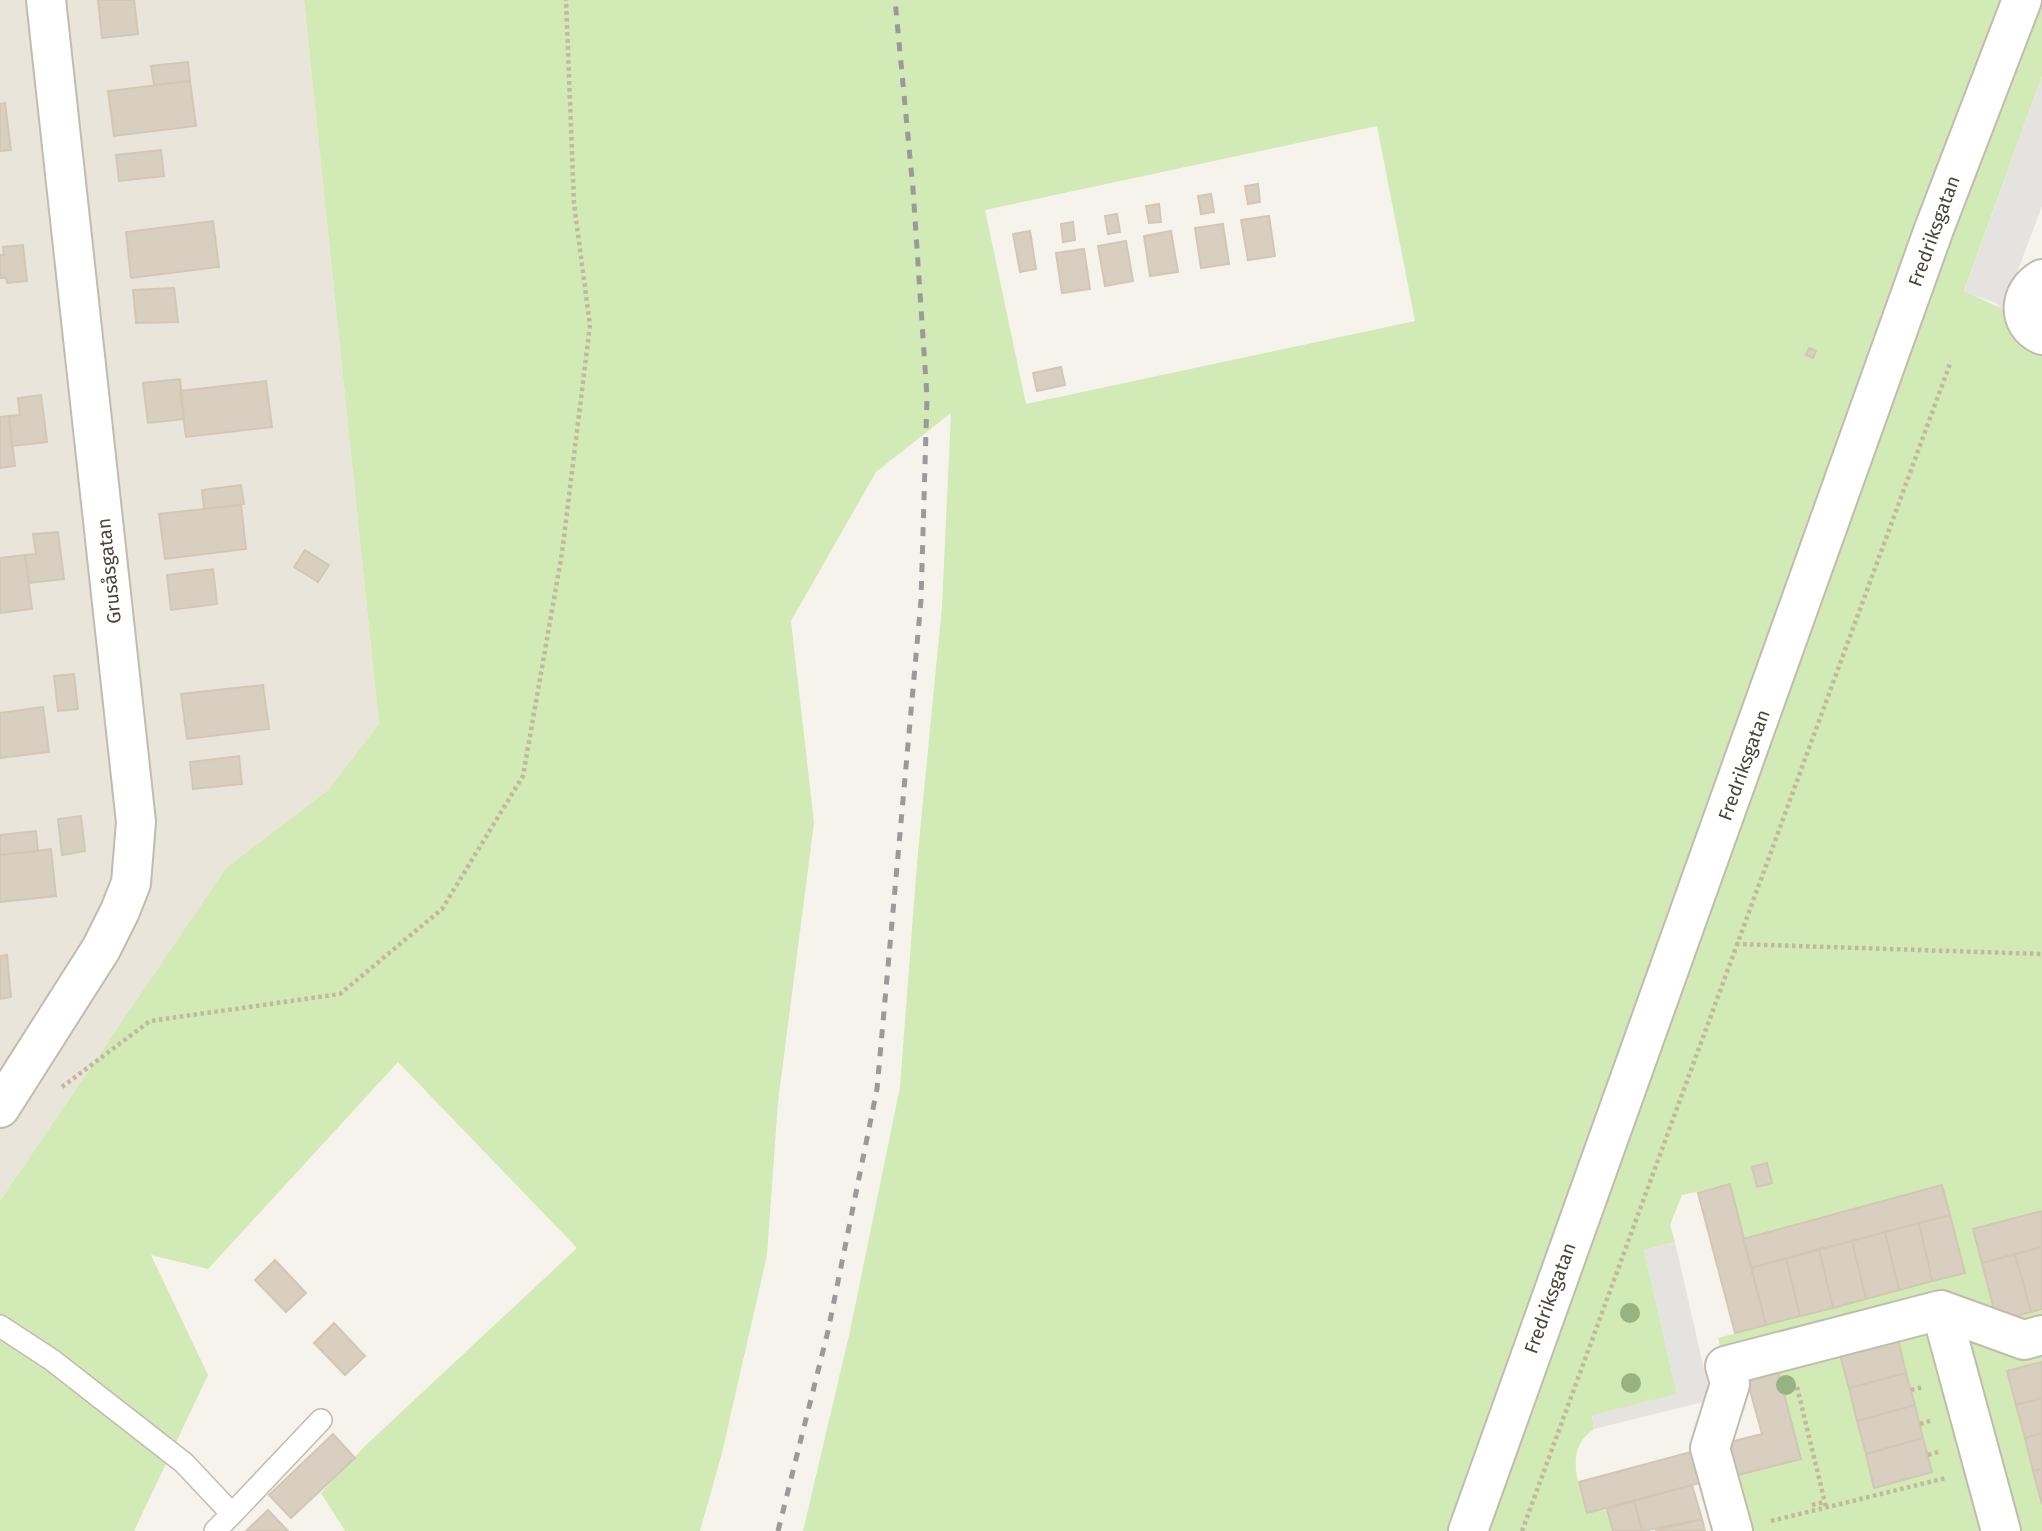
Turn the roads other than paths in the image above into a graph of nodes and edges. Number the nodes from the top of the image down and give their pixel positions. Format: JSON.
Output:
{"nodes":[{"id":1,"x":46,"y":0,"type":"edge"},
{"id":2,"x":2022,"y":0,"type":"edge"},
{"id":3,"x":2042,"y":279,"type":"edge"},
{"id":4,"x":2023,"y":321,"type":"edge"},
{"id":5,"x":0,"y":1108,"type":"edge"},
{"id":6,"x":1941,"y":1310,"type":"junction"},
{"id":7,"x":0,"y":1326,"type":"edge"},
{"id":8,"x":2042,"y":1335,"type":"edge"},
{"id":9,"x":321,"y":1420,"type":"dead end"},
{"id":10,"x":232,"y":1514,"type":"junction"},
{"id":11,"x":1747,"y":1527,"type":"edge"},
{"id":12,"x":215,"y":1531,"type":"edge"},
{"id":13,"x":1468,"y":1531,"type":"edge"},
{"id":14,"x":2001,"y":1531,"type":"edge"}],
"edges":[{"from":1,"to":5,"type":"street","name":"Grusåsgatan"},
{"from":2,"to":13,"type":"street","name":"Fredriksgatan"},
{"from":3,"to":4,"type":"street"},
{"from":6,"to":8,"type":"street"},
{"from":6,"to":11,"type":"street"},
{"from":6,"to":14,"type":"street"},
{"from":7,"to":10,"type":"lane"},
{"from":9,"to":10,"type":"lane"},
{"from":10,"to":12,"type":"lane"}]}
